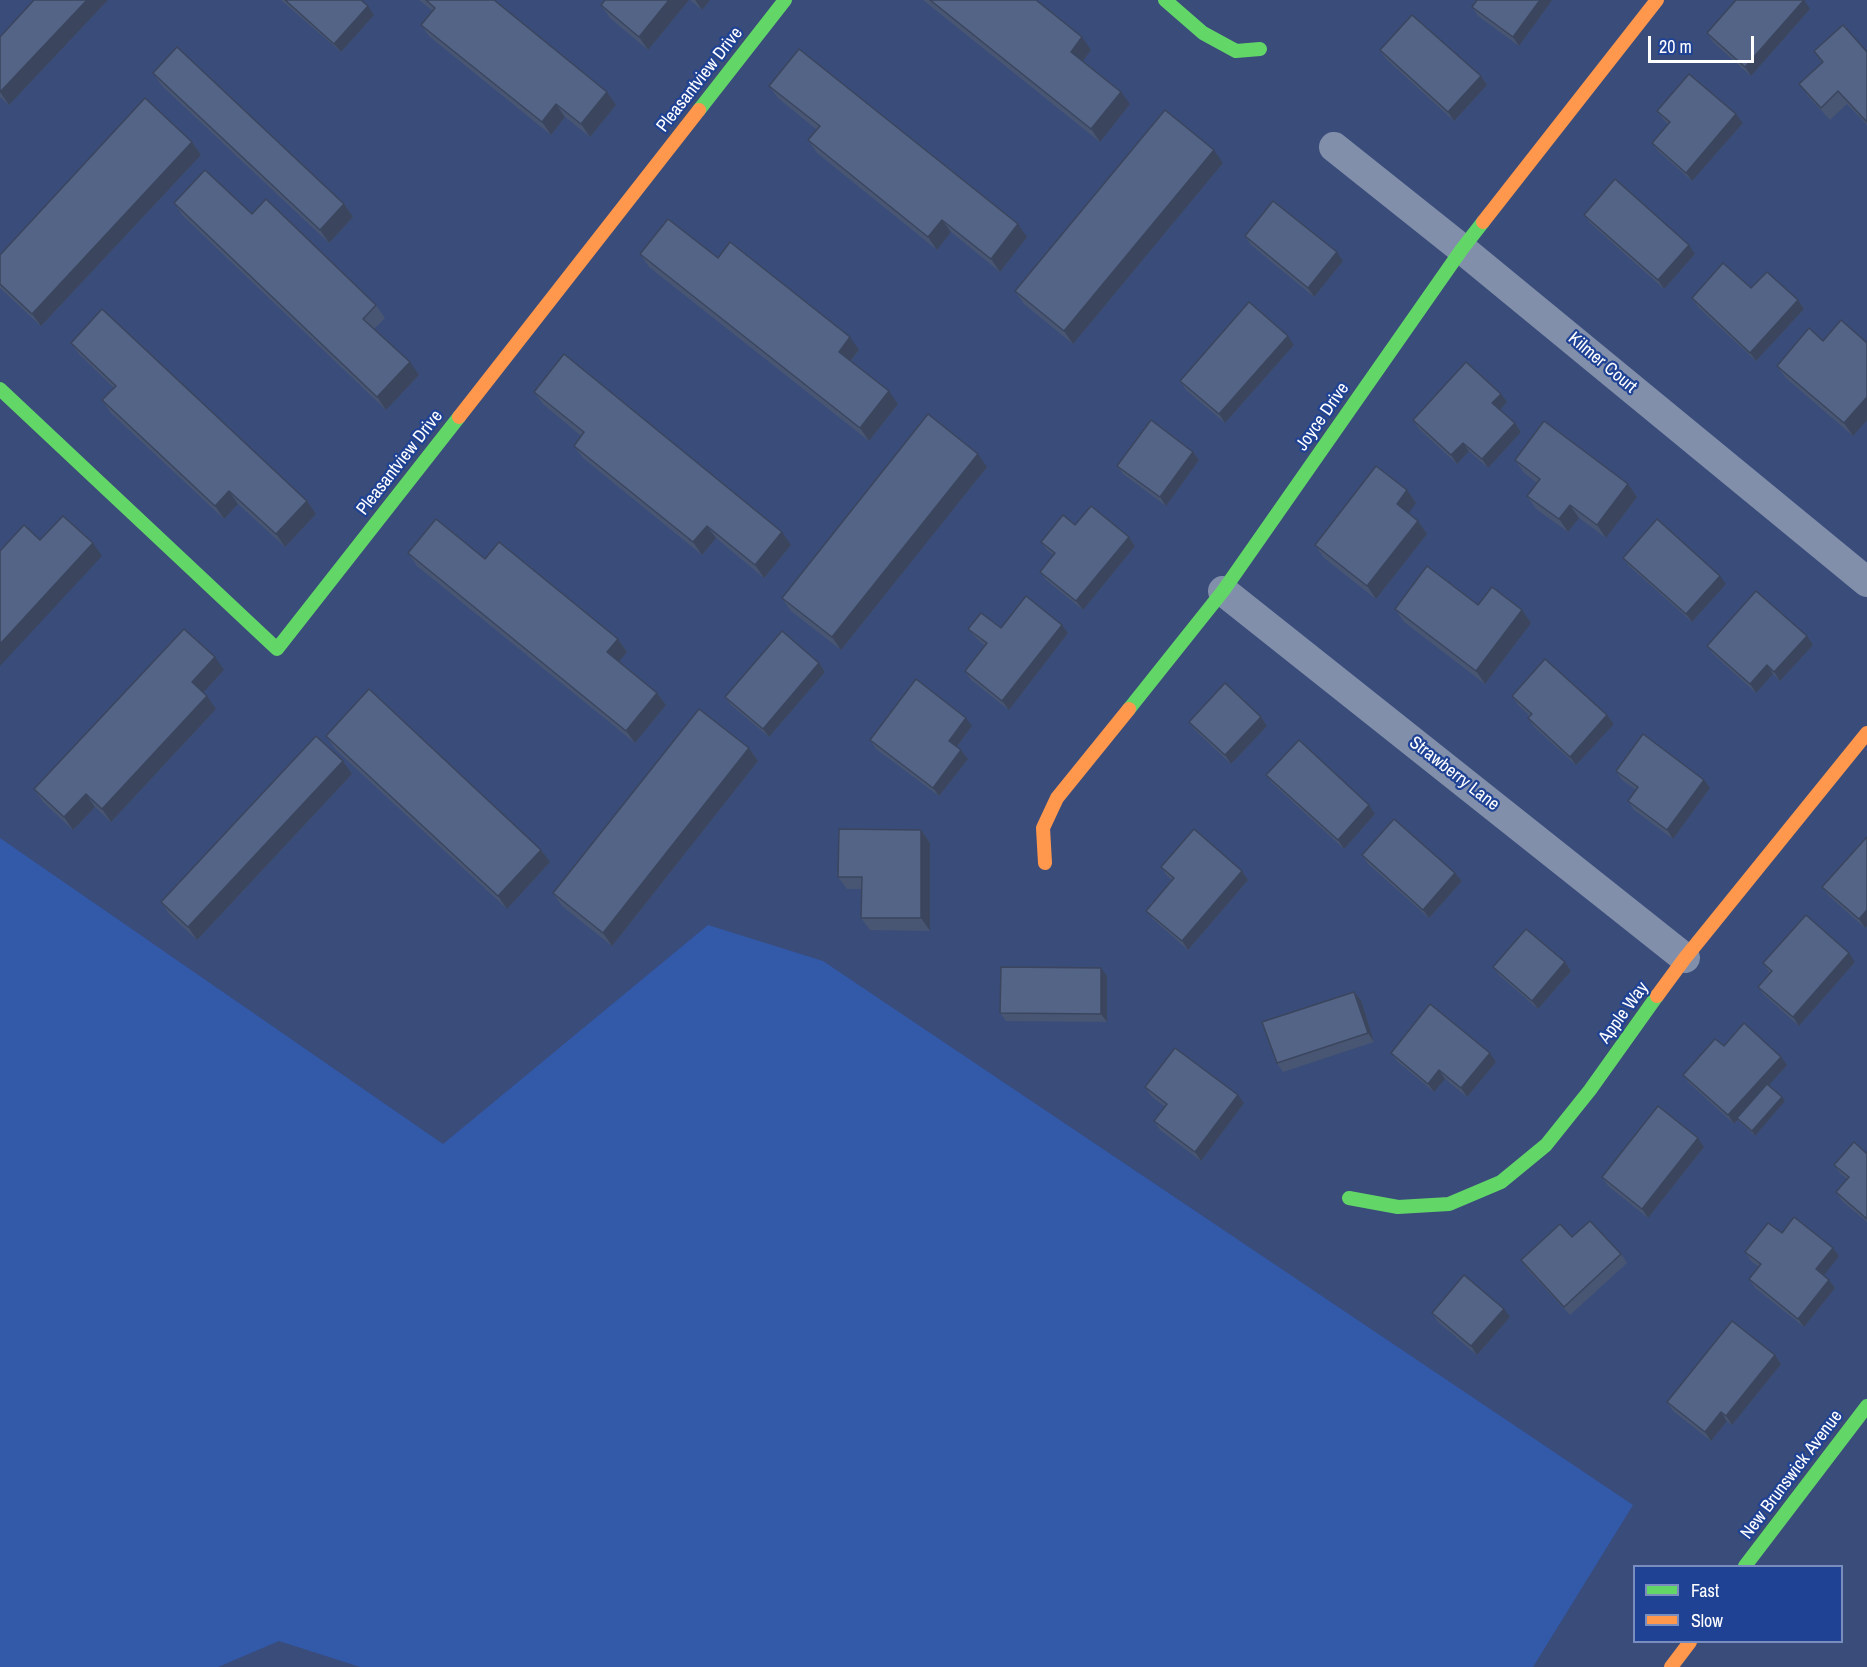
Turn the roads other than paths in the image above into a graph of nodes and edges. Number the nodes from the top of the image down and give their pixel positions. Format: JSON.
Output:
{"nodes":[{"id":1,"x":785,"y":0,"type":"edge"},
{"id":2,"x":1165,"y":0,"type":"edge"},
{"id":3,"x":1658,"y":0,"type":"edge"},
{"id":4,"x":1260,"y":49,"type":"dead end"},
{"id":5,"x":1334,"y":147,"type":"dead end"},
{"id":6,"x":1462,"y":249,"type":"junction"},
{"id":7,"x":0,"y":389,"type":"edge"},
{"id":8,"x":1867,"y":582,"type":"edge"},
{"id":9,"x":1223,"y":591,"type":"junction"},
{"id":10,"x":1867,"y":733,"type":"edge"},
{"id":11,"x":1045,"y":863,"type":"dead end"},
{"id":12,"x":1685,"y":958,"type":"junction"},
{"id":13,"x":1349,"y":1198,"type":"dead end"},
{"id":14,"x":1867,"y":1406,"type":"edge"},
{"id":15,"x":1746,"y":1565,"type":"edge"},
{"id":16,"x":1689,"y":1643,"type":"edge"},
{"id":17,"x":1671,"y":1667,"type":"edge"}],
"edges":[{"from":1,"to":7,"type":"street","name":"Pleasantview Drive"},
{"from":2,"to":4,"type":"street"},
{"from":3,"to":6,"type":"street","name":"Joyce Drive"},
{"from":5,"to":6,"type":"street","name":"Kilmer Court"},
{"from":6,"to":8,"type":"street","name":"Kilmer Court"},
{"from":6,"to":9,"type":"street","name":"Joyce Drive"},
{"from":9,"to":11,"type":"street","name":"Joyce Drive"},
{"from":9,"to":12,"type":"street","name":"Strawberry Lane"},
{"from":10,"to":12,"type":"street","name":"Apple Way"},
{"from":12,"to":13,"type":"street","name":"Apple Way"},
{"from":14,"to":15,"type":"street","name":"New Brunswick Avenue"},
{"from":16,"to":17,"type":"street"}]}
